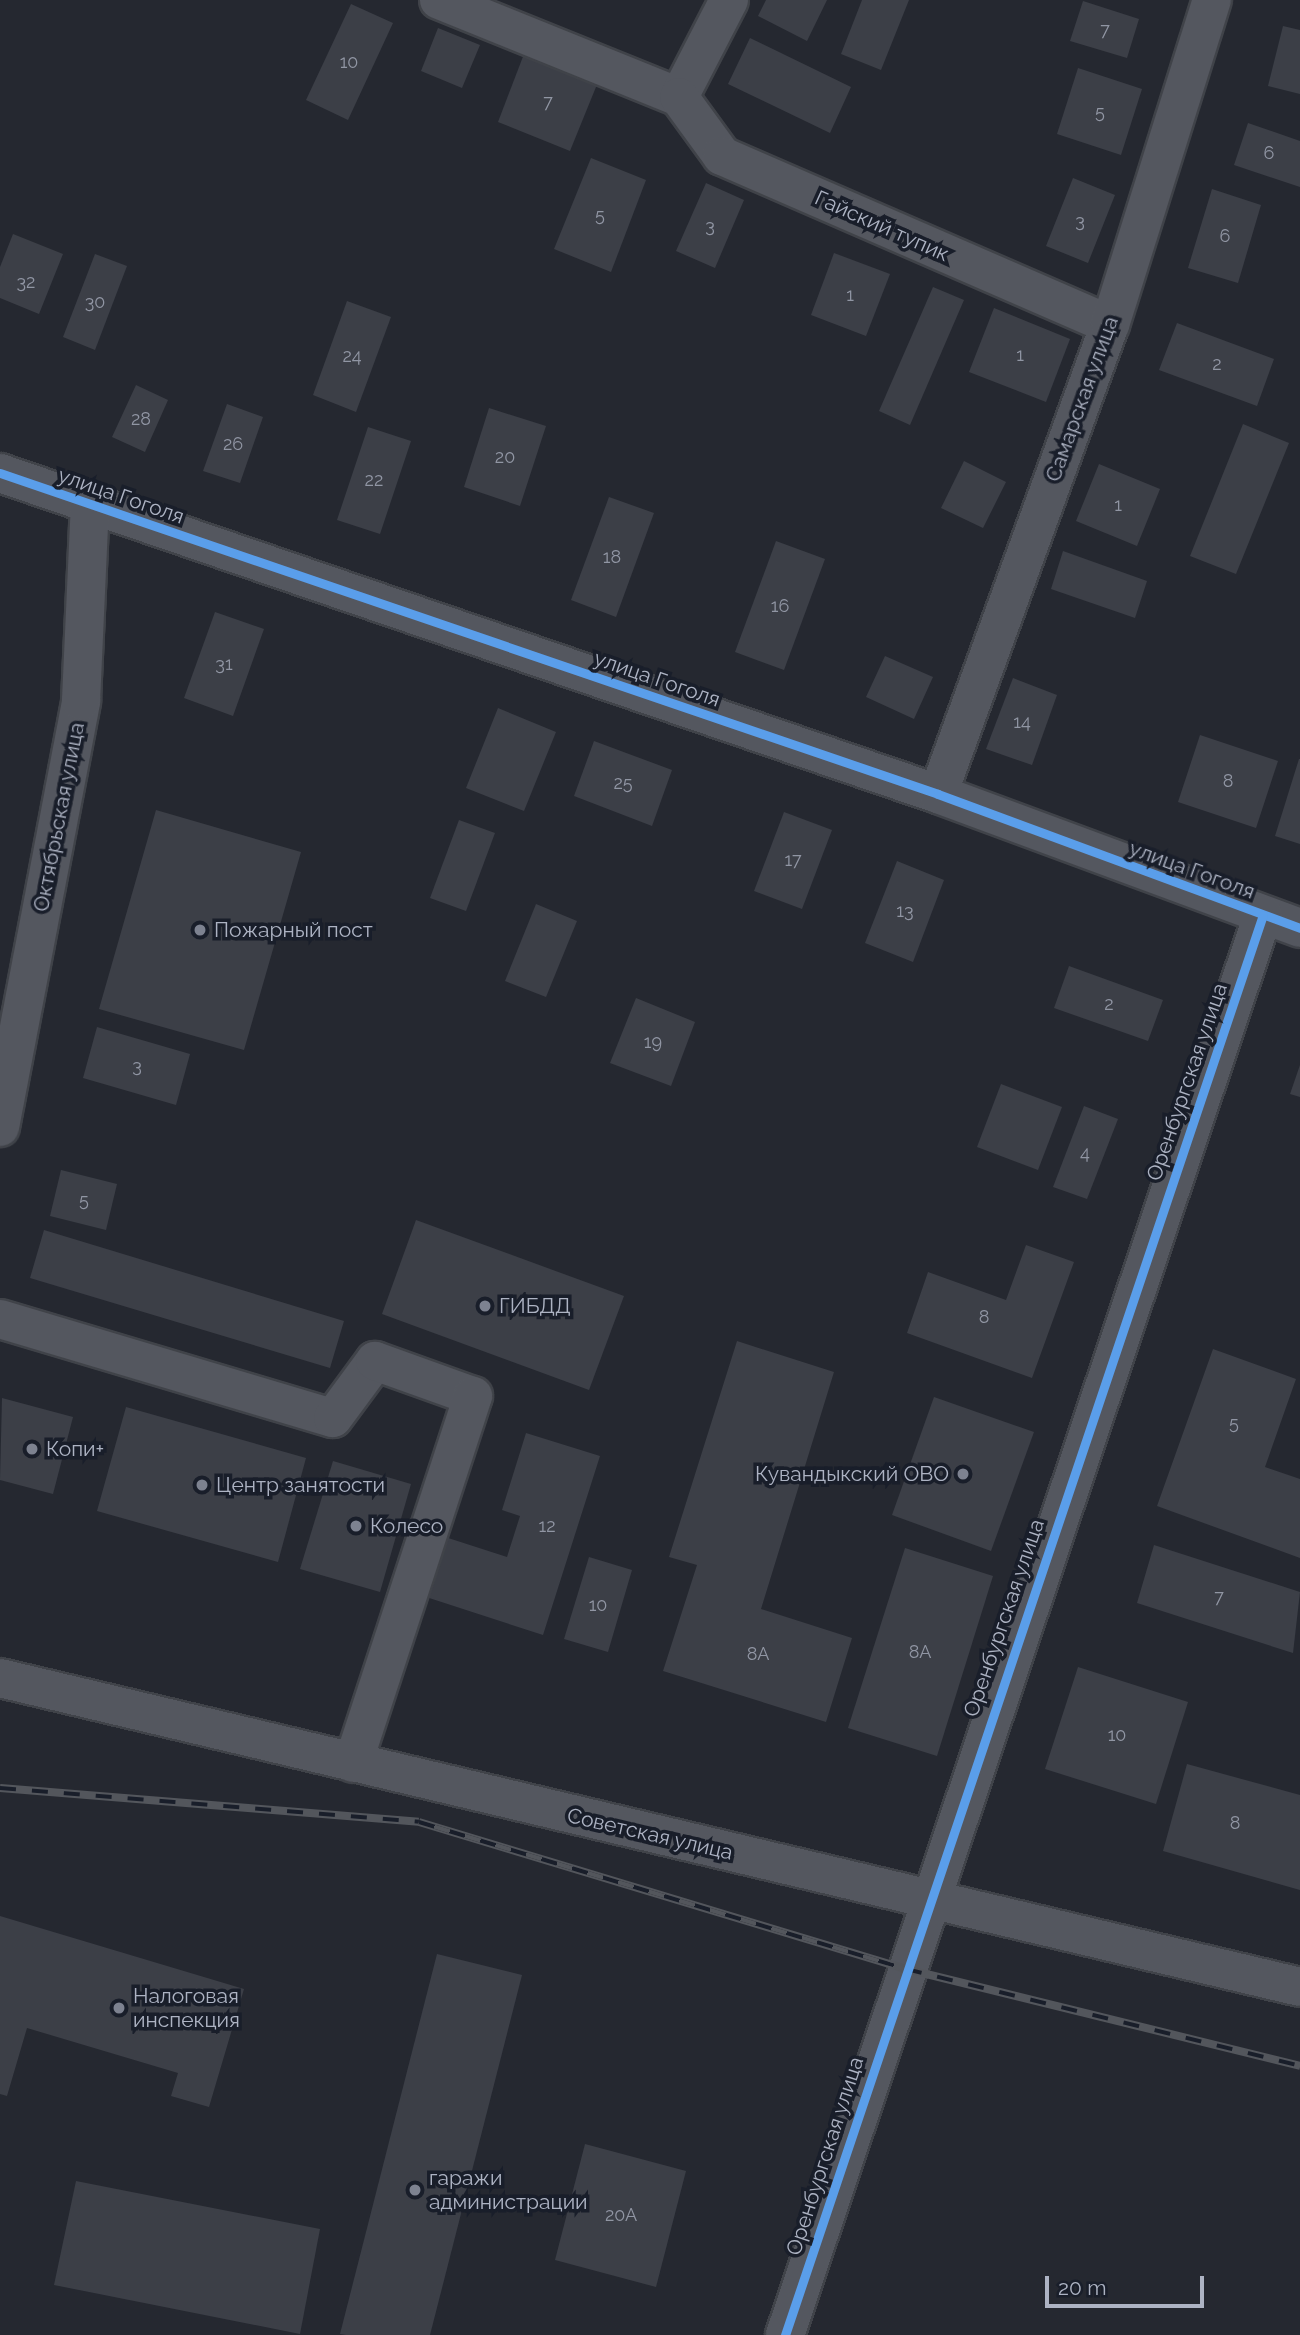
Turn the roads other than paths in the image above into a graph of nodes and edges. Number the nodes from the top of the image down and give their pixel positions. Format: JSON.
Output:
{"nodes":[{"id":1,"x":439,"y":0,"type":"edge"},
{"id":2,"x":729,"y":0,"type":"edge"},
{"id":3,"x":1212,"y":0,"type":"edge"},
{"id":4,"x":679,"y":97,"type":"junction"},
{"id":5,"x":1110,"y":326,"type":"junction"},
{"id":6,"x":0,"y":473,"type":"edge"},
{"id":7,"x":90,"y":504,"type":"junction"},
{"id":8,"x":939,"y":794,"type":"junction"},
{"id":9,"x":1263,"y":915,"type":"junction"},
{"id":10,"x":1300,"y":928,"type":"edge"},
{"id":11,"x":0,"y":1127,"type":"edge"},
{"id":12,"x":0,"y":1319,"type":"edge"},
{"id":13,"x":0,"y":1678,"type":"edge"},
{"id":14,"x":353,"y":1763,"type":"junction"},
{"id":15,"x":927,"y":1900,"type":"junction"},
{"id":16,"x":1300,"y":1987,"type":"edge"},
{"id":17,"x":785,"y":2335,"type":"edge"}],
"edges":[{"from":1,"to":4,"type":"street"},
{"from":2,"to":4,"type":"street"},
{"from":3,"to":5,"type":"street","name":"Самарская улица"},
{"from":4,"to":5,"type":"street","name":"Гайский тупик"},
{"from":5,"to":8,"type":"street","name":"Самарская улица"},
{"from":6,"to":7,"type":"street","name":"улица Гоголя"},
{"from":7,"to":8,"type":"street","name":"улица Гоголя"},
{"from":7,"to":11,"type":"street","name":"Октябрьская улица"},
{"from":8,"to":9,"type":"street","name":"улица Гоголя"},
{"from":9,"to":10,"type":"street","name":"улица Гоголя"},
{"from":9,"to":15,"type":"street","name":"Оренбургская улица"},
{"from":12,"to":14,"type":"street"},
{"from":13,"to":14,"type":"street","name":"Советская улица"},
{"from":14,"to":15,"type":"street","name":"Советская улица"},
{"from":15,"to":16,"type":"street","name":"Советская улица"},
{"from":15,"to":17,"type":"street","name":"Оренбургская улица"}]}
